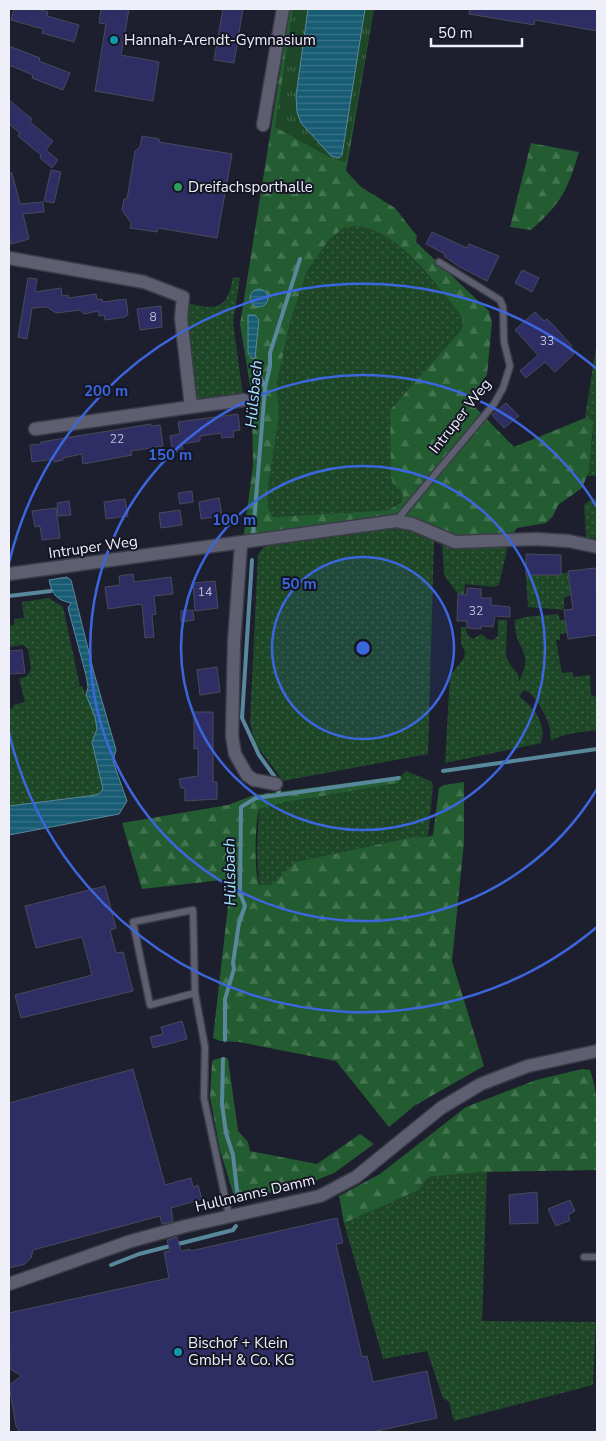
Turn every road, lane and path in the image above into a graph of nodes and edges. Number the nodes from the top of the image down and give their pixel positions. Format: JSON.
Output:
{"nodes":[{"id":1,"x":283,"y":9,"type":"edge"},
{"id":2,"x":263,"y":125,"type":"dead end"},
{"id":3,"x":9,"y":258,"type":"edge"},
{"id":4,"x":439,"y":262,"type":"dead end"},
{"id":5,"x":244,"y":400,"type":"dead end"},
{"id":6,"x":191,"y":407,"type":"junction"},
{"id":7,"x":35,"y":429,"type":"dead end"},
{"id":8,"x":396,"y":521,"type":"junction"},
{"id":9,"x":241,"y":544,"type":"junction"},
{"id":10,"x":597,"y":547,"type":"edge"},
{"id":11,"x":9,"y":574,"type":"edge"},
{"id":12,"x":276,"y":784,"type":"dead end"},
{"id":13,"x":196,"y":993,"type":"junction"},
{"id":14,"x":597,"y":1051,"type":"edge"},
{"id":15,"x":229,"y":1216,"type":"junction"},
{"id":16,"x":584,"y":1257,"type":"dead end"},
{"id":17,"x":597,"y":1257,"type":"edge"},
{"id":18,"x":9,"y":1284,"type":"edge"}],
"edges":[{"from":1,"to":2,"type":"street"},
{"from":3,"to":6,"type":"street"},
{"from":4,"to":8,"type":"lane","name":"Intruper Weg"},
{"from":5,"to":6,"type":"street"},
{"from":6,"to":7,"type":"street"},
{"from":8,"to":9,"type":"street","name":"Intruper Weg"},
{"from":8,"to":10,"type":"street","name":"Intruper Weg"},
{"from":9,"to":11,"type":"street","name":"Intruper Weg"},
{"from":9,"to":12,"type":"street"},
{"from":13,"to":13,"type":"lane"},
{"from":13,"to":15,"type":"lane"},
{"from":14,"to":15,"type":"street","name":"Hullmanns Damm"},
{"from":15,"to":18,"type":"street","name":"Hullmanns Damm"},
{"from":16,"to":17,"type":"lane"}]}
